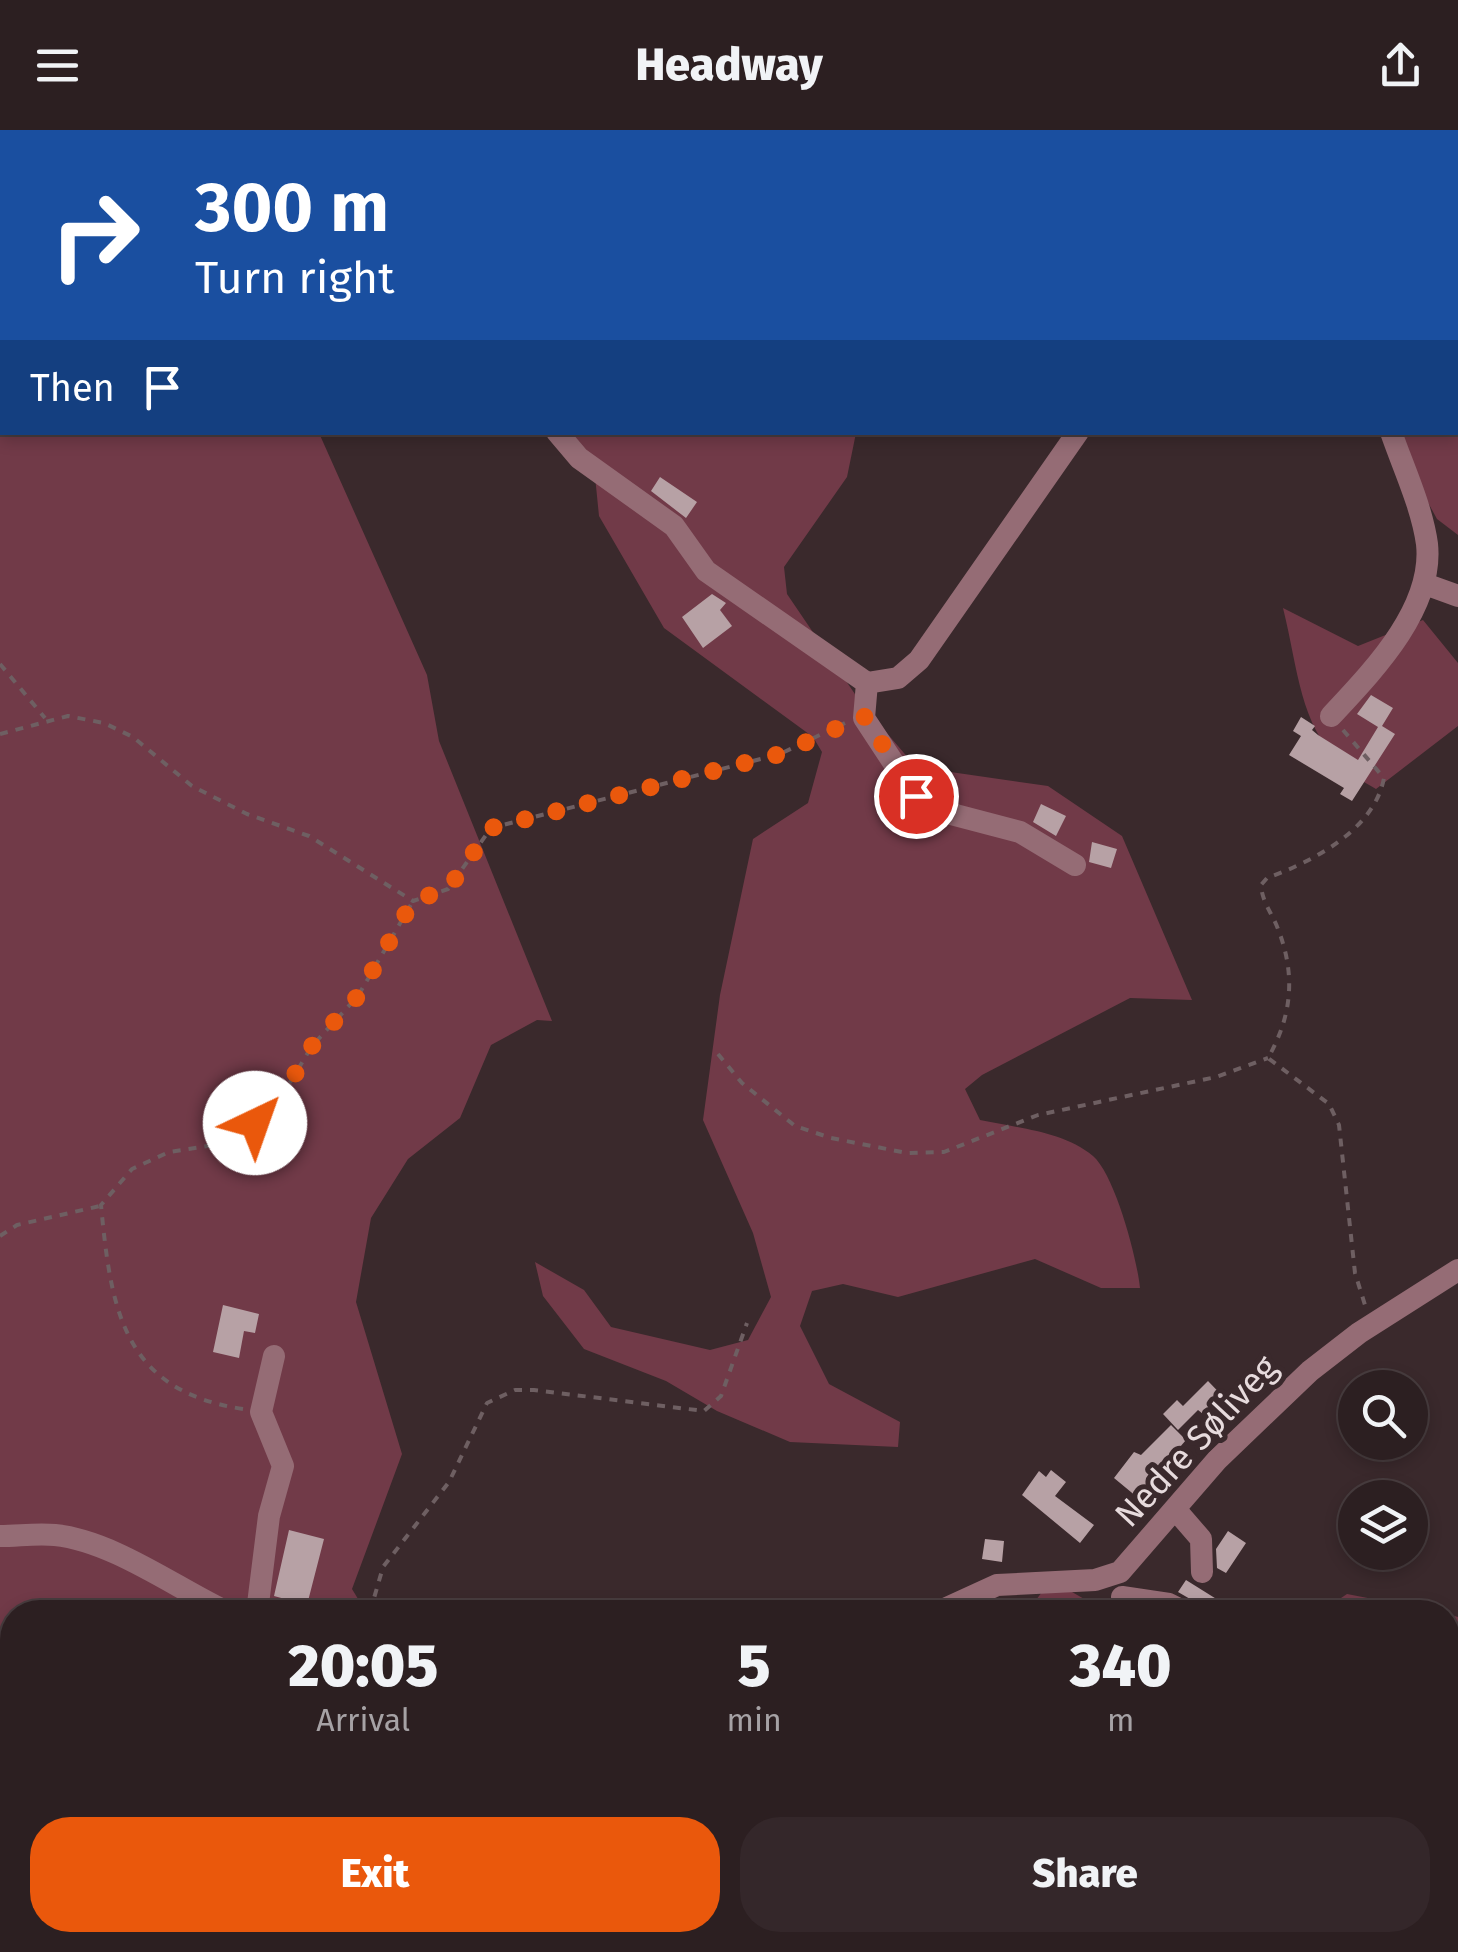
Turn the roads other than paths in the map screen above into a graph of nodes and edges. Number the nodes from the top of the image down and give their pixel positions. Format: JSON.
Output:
{"nodes":[{"id":1,"x":560,"y":435,"type":"edge"},
{"id":2,"x":1076,"y":435,"type":"edge"},
{"id":3,"x":1392,"y":435,"type":"edge"},
{"id":4,"x":1424,"y":584,"type":"junction"},
{"id":5,"x":1458,"y":596,"type":"edge"},
{"id":6,"x":866,"y":683,"type":"junction"},
{"id":7,"x":1331,"y":716,"type":"road end"},
{"id":8,"x":1074,"y":865,"type":"dead end"},
{"id":9,"x":1458,"y":1270,"type":"edge"},
{"id":10,"x":274,"y":1356,"type":"dead end"},
{"id":11,"x":1176,"y":1509,"type":"junction"},
{"id":12,"x":0,"y":1536,"type":"edge"},
{"id":13,"x":1120,"y":1572,"type":"junction"},
{"id":14,"x":1202,"y":1572,"type":"dead end"},
{"id":15,"x":205,"y":1600,"type":"edge"},
{"id":16,"x":259,"y":1600,"type":"edge"},
{"id":17,"x":965,"y":1600,"type":"edge"},
{"id":18,"x":1122,"y":1600,"type":"edge"}],
"edges":[{"from":1,"to":6,"type":"street"},
{"from":2,"to":6,"type":"street"},
{"from":3,"to":4,"type":"street"},
{"from":4,"to":5,"type":"street"},
{"from":4,"to":7,"type":"street"},
{"from":6,"to":8,"type":"street"},
{"from":9,"to":11,"type":"street","name":"Nedre Søliveg"},
{"from":10,"to":16,"type":"street"},
{"from":11,"to":13,"type":"street","name":"Nedre Søliveg"},
{"from":11,"to":14,"type":"street"},
{"from":12,"to":15,"type":"street"},
{"from":13,"to":17,"type":"street"},
{"from":13,"to":18,"type":"street","name":"Nedre Søliveg"}]}
